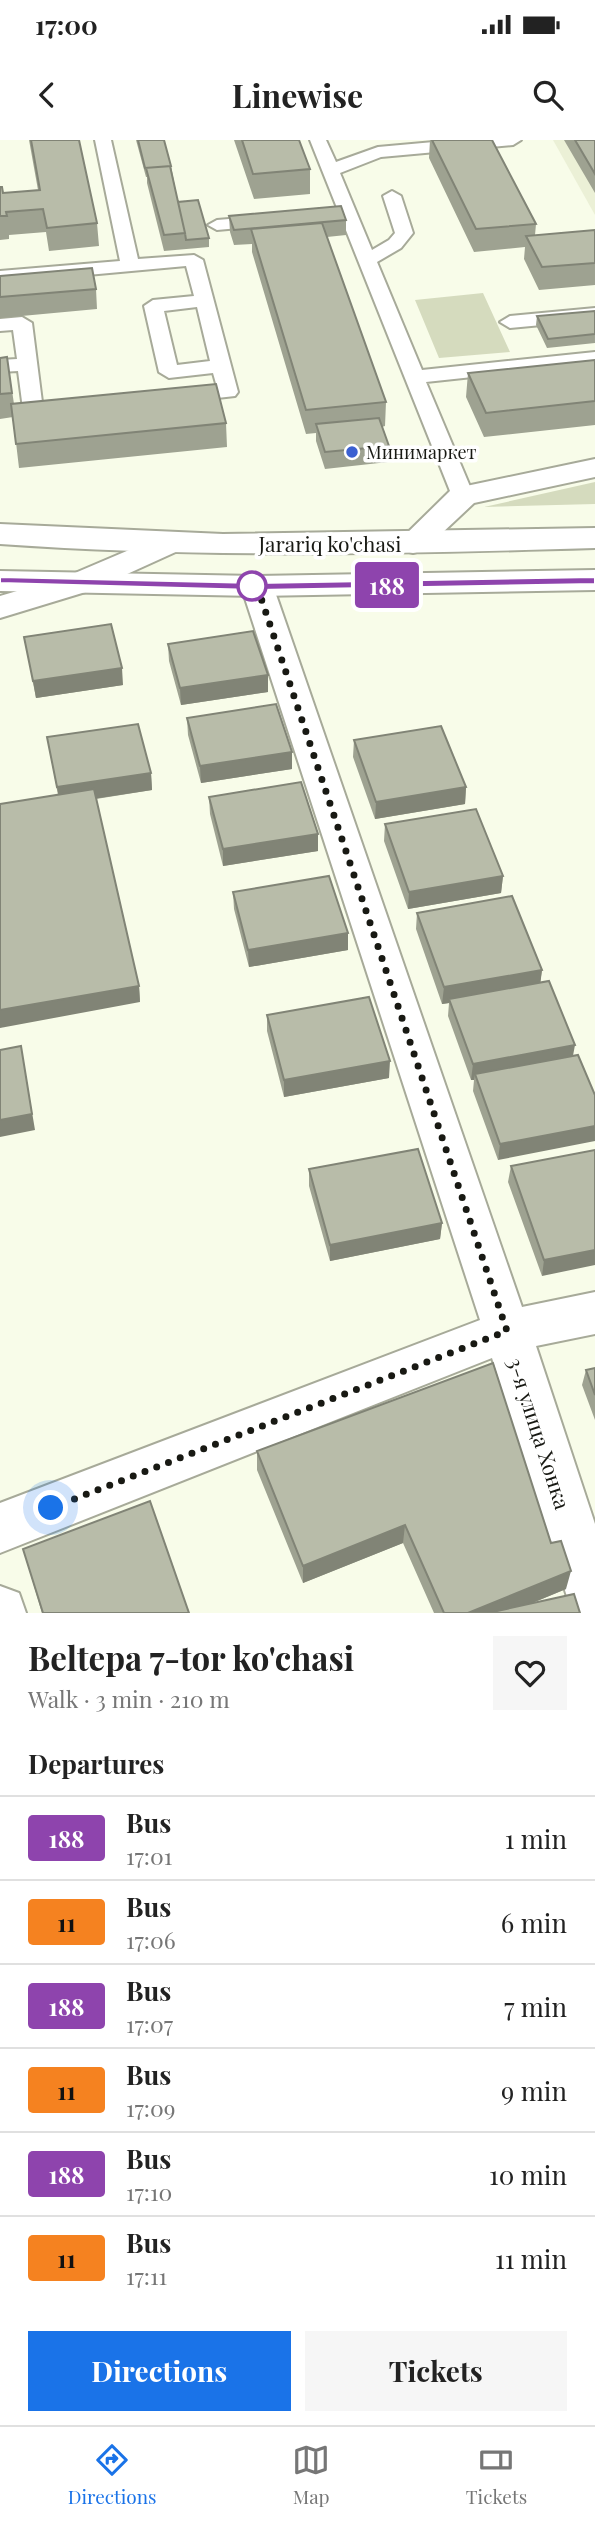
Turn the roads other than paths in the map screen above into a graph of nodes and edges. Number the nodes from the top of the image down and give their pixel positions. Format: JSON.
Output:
{"nodes":[{"id":1,"x":103,"y":140,"type":"edge"},
{"id":2,"x":318,"y":140,"type":"edge"},
{"id":3,"x":513,"y":140,"type":"edge"},
{"id":4,"x":375,"y":146,"type":"edge"},
{"id":5,"x":331,"y":170,"type":"junction"},
{"id":6,"x":392,"y":196,"type":"dead end"},
{"id":7,"x":282,"y":219,"type":"edge"},
{"id":8,"x":217,"y":225,"type":"dead end"},
{"id":9,"x":367,"y":260,"type":"junction"},
{"id":10,"x":130,"y":265,"type":"junction"},
{"id":11,"x":0,"y":276,"type":"edge"},
{"id":12,"x":204,"y":301,"type":"junction"},
{"id":13,"x":595,"y":314,"type":"edge"},
{"id":14,"x":510,"y":323,"type":"dead end"},
{"id":15,"x":0,"y":325,"type":"edge"},
{"id":16,"x":595,"y":358,"type":"edge"},
{"id":17,"x":27,"y":364,"type":"junction"},
{"id":18,"x":0,"y":366,"type":"edge"},
{"id":19,"x":221,"y":366,"type":"junction"},
{"id":20,"x":415,"y":377,"type":"junction"},
{"id":21,"x":159,"y":398,"type":"edge"},
{"id":22,"x":75,"y":406,"type":"edge"},
{"id":23,"x":595,"y":468,"type":"edge"},
{"id":24,"x":463,"y":496,"type":"junction"},
{"id":25,"x":0,"y":534,"type":"edge"},
{"id":26,"x":595,"y":538,"type":"edge"},
{"id":27,"x":169,"y":543,"type":"junction"},
{"id":28,"x":413,"y":543,"type":"junction"},
{"id":29,"x":595,"y":580,"type":"edge"},
{"id":30,"x":0,"y":581,"type":"edge"},
{"id":31,"x":80,"y":583,"type":"junction"},
{"id":32,"x":257,"y":586,"type":"junction"},
{"id":33,"x":0,"y":607,"type":"edge"},
{"id":34,"x":595,"y":1313,"type":"edge"},
{"id":35,"x":507,"y":1331,"type":"junction"},
{"id":36,"x":0,"y":1528,"type":"edge"},
{"id":37,"x":595,"y":1603,"type":"edge"}],
"edges":[{"from":1,"to":10,"type":"lane"},
{"from":2,"to":5,"type":"lane"},
{"from":3,"to":4,"type":"lane"},
{"from":4,"to":5,"type":"lane"},
{"from":5,"to":9,"type":"lane"},
{"from":6,"to":9,"type":"lane"},
{"from":7,"to":8,"type":"lane"},
{"from":9,"to":20,"type":"lane"},
{"from":10,"to":11,"type":"lane"},
{"from":10,"to":12,"type":"lane"},
{"from":12,"to":19,"type":"lane"},
{"from":12,"to":19,"type":"lane"},
{"from":13,"to":14,"type":"lane"},
{"from":15,"to":17,"type":"lane"},
{"from":16,"to":20,"type":"lane"},
{"from":17,"to":18,"type":"lane"},
{"from":17,"to":22,"type":"lane"},
{"from":19,"to":21,"type":"lane"},
{"from":20,"to":24,"type":"lane"},
{"from":23,"to":24,"type":"street"},
{"from":24,"to":28,"type":"street","name":"Jarariq ko'chasi"},
{"from":25,"to":27,"type":"street","name":"Jarariq ko'chasi"},
{"from":26,"to":28,"type":"street"},
{"from":27,"to":28,"type":"street","name":"Jarariq ko'chasi"},
{"from":27,"to":31,"type":"street","name":"Jarariq ko'chasi"},
{"from":29,"to":32,"type":"street"},
{"from":30,"to":31,"type":"street","name":"Jarariq ko'chasi"},
{"from":31,"to":32,"type":"street"},
{"from":31,"to":33,"type":"street","name":"Jarariq ko'chasi"},
{"from":32,"to":35,"type":"street","name":"3-я улица Хонка"},
{"from":34,"to":35,"type":"street"},
{"from":35,"to":36,"type":"street"},
{"from":35,"to":37,"type":"street","name":"3-я улица Хонка"}]}
